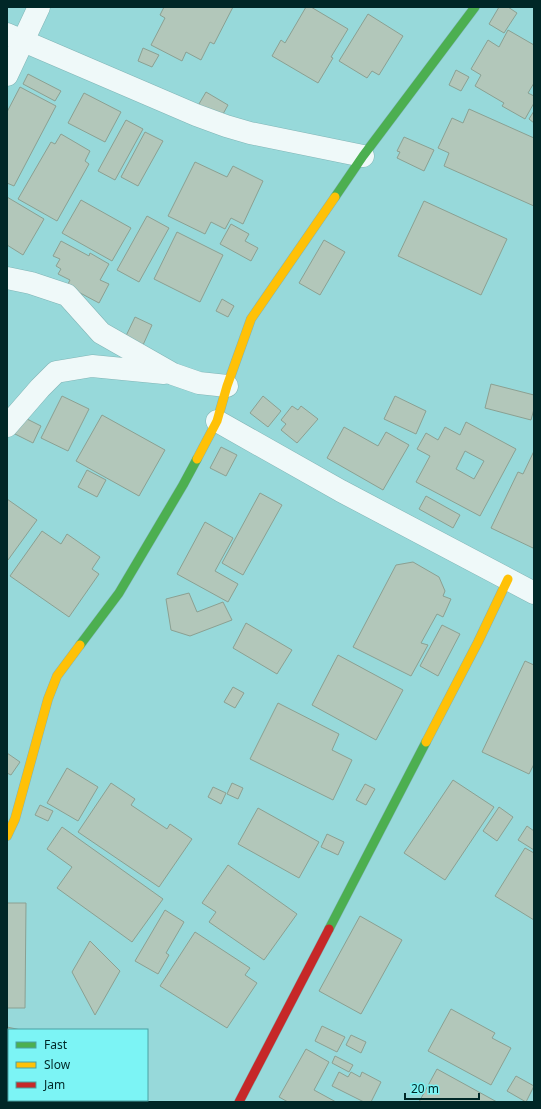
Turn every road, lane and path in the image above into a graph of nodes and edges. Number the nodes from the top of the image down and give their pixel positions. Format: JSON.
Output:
{"nodes":[{"id":1,"x":39,"y":7,"type":"edge"},
{"id":2,"x":475,"y":7,"type":"edge"},
{"id":3,"x":15,"y":37,"type":"edge"},
{"id":4,"x":7,"y":75,"type":"edge"},
{"id":5,"x":363,"y":156,"type":"junction"},
{"id":6,"x":7,"y":278,"type":"edge"},
{"id":7,"x":173,"y":374,"type":"junction"},
{"id":8,"x":227,"y":386,"type":"junction"},
{"id":9,"x":217,"y":421,"type":"junction"},
{"id":10,"x":7,"y":426,"type":"edge"},
{"id":11,"x":508,"y":579,"type":"junction"},
{"id":12,"x":534,"y":592,"type":"edge"},
{"id":13,"x":7,"y":836,"type":"edge"},
{"id":14,"x":239,"y":1102,"type":"edge"}],
"edges":[{"from":1,"to":3,"type":"street"},
{"from":2,"to":5,"type":"street"},
{"from":3,"to":4,"type":"street"},
{"from":3,"to":5,"type":"street"},
{"from":5,"to":8,"type":"street"},
{"from":6,"to":7,"type":"street"},
{"from":7,"to":8,"type":"street"},
{"from":7,"to":10,"type":"street"},
{"from":8,"to":9,"type":"street"},
{"from":9,"to":11,"type":"street"},
{"from":9,"to":13,"type":"street"},
{"from":11,"to":12,"type":"street"},
{"from":11,"to":14,"type":"street"}]}
